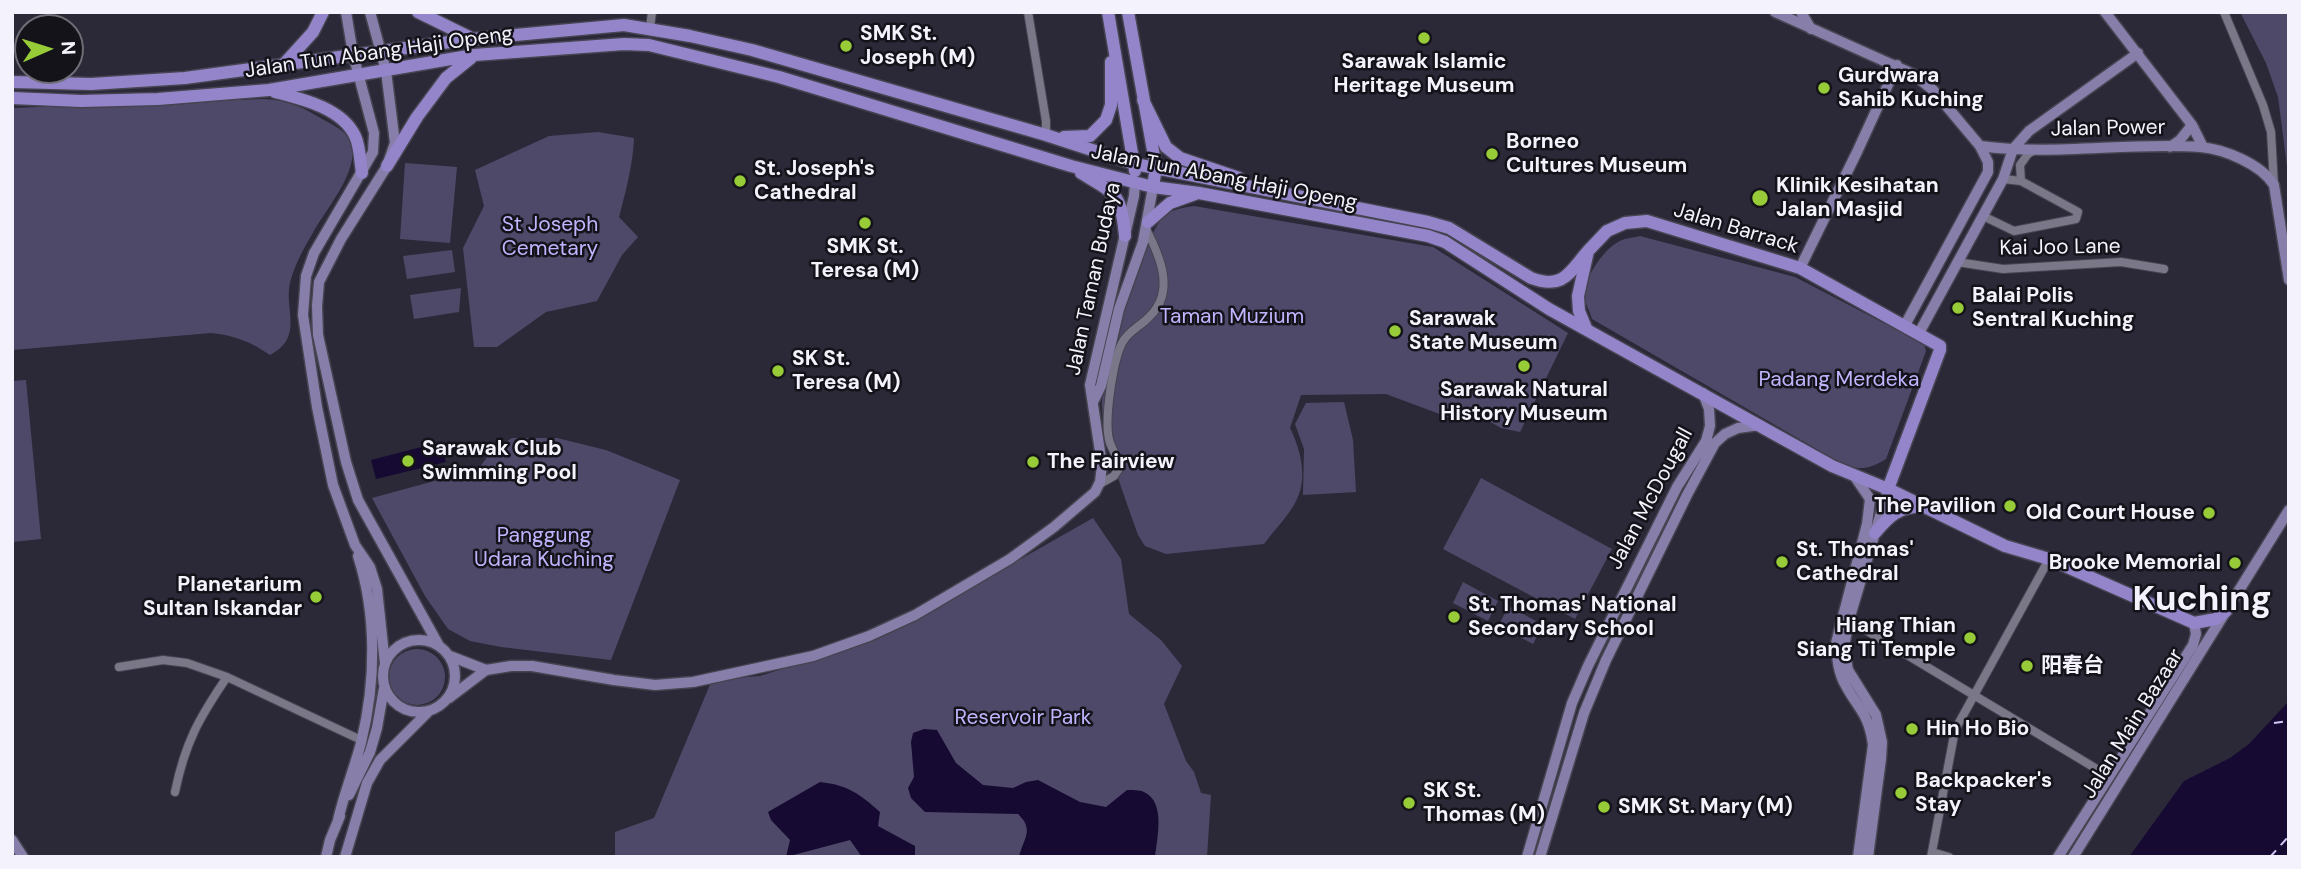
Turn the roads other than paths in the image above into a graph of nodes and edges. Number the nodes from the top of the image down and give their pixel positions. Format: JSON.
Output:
{"nodes":[{"id":1,"x":323,"y":12,"type":"edge"},
{"id":2,"x":345,"y":12,"type":"edge"},
{"id":3,"x":370,"y":12,"type":"edge"},
{"id":4,"x":418,"y":12,"type":"edge"},
{"id":5,"x":652,"y":12,"type":"edge"},
{"id":6,"x":1028,"y":12,"type":"edge"},
{"id":7,"x":1108,"y":12,"type":"edge"},
{"id":8,"x":1128,"y":12,"type":"edge"},
{"id":9,"x":1774,"y":12,"type":"edge"},
{"id":10,"x":1801,"y":12,"type":"edge"},
{"id":11,"x":2105,"y":12,"type":"edge"},
{"id":12,"x":2224,"y":12,"type":"edge"},
{"id":13,"x":650,"y":28,"type":"junction"},
{"id":14,"x":1813,"y":31,"type":"junction"},
{"id":15,"x":1112,"y":32,"type":"junction"},
{"id":16,"x":472,"y":39,"type":"junction"},
{"id":17,"x":380,"y":51,"type":"junction"},
{"id":18,"x":2138,"y":53,"type":"junction"},
{"id":19,"x":353,"y":54,"type":"junction"},
{"id":20,"x":474,"y":55,"type":"junction"},
{"id":21,"x":284,"y":64,"type":"junction"},
{"id":22,"x":1897,"y":65,"type":"junction"},
{"id":23,"x":386,"y":71,"type":"junction"},
{"id":24,"x":359,"y":76,"type":"junction"},
{"id":25,"x":12,"y":82,"type":"edge"},
{"id":26,"x":269,"y":90,"type":"junction"},
{"id":27,"x":12,"y":98,"type":"edge"},
{"id":28,"x":1143,"y":100,"type":"junction"},
{"id":29,"x":2192,"y":125,"type":"junction"},
{"id":30,"x":2029,"y":131,"type":"junction"},
{"id":31,"x":1046,"y":135,"type":"junction"},
{"id":32,"x":1980,"y":146,"type":"junction"},
{"id":33,"x":2203,"y":147,"type":"junction"},
{"id":34,"x":2169,"y":148,"type":"junction"},
{"id":35,"x":2013,"y":149,"type":"junction"},
{"id":36,"x":2036,"y":149,"type":"junction"},
{"id":37,"x":1135,"y":164,"type":"junction"},
{"id":38,"x":387,"y":166,"type":"junction"},
{"id":39,"x":1071,"y":166,"type":"junction"},
{"id":40,"x":1156,"y":167,"type":"junction"},
{"id":41,"x":362,"y":173,"type":"junction"},
{"id":42,"x":2003,"y":179,"type":"junction"},
{"id":43,"x":2021,"y":181,"type":"junction"},
{"id":44,"x":1135,"y":183,"type":"junction"},
{"id":45,"x":2274,"y":185,"type":"junction"},
{"id":46,"x":1153,"y":187,"type":"junction"},
{"id":47,"x":1199,"y":193,"type":"junction"},
{"id":48,"x":1284,"y":193,"type":"junction"},
{"id":49,"x":1983,"y":216,"type":"junction"},
{"id":50,"x":1147,"y":225,"type":"junction"},
{"id":51,"x":1125,"y":236,"type":"junction"},
{"id":52,"x":1588,"y":251,"type":"junction"},
{"id":53,"x":1956,"y":262,"type":"junction"},
{"id":54,"x":1800,"y":268,"type":"junction"},
{"id":55,"x":2164,"y":269,"type":"dead end"},
{"id":56,"x":2289,"y":280,"type":"edge"},
{"id":57,"x":1905,"y":326,"type":"junction"},
{"id":58,"x":1586,"y":328,"type":"junction"},
{"id":59,"x":1919,"y":333,"type":"junction"},
{"id":60,"x":1703,"y":393,"type":"junction"},
{"id":61,"x":1093,"y":402,"type":"junction"},
{"id":62,"x":1760,"y":425,"type":"junction"},
{"id":63,"x":1855,"y":477,"type":"junction"},
{"id":64,"x":1098,"y":485,"type":"junction"},
{"id":65,"x":1888,"y":489,"type":"junction"},
{"id":66,"x":1923,"y":506,"type":"junction"},
{"id":67,"x":2289,"y":510,"type":"edge"},
{"id":68,"x":1875,"y":533,"type":"junction"},
{"id":69,"x":355,"y":545,"type":"junction"},
{"id":70,"x":2049,"y":559,"type":"junction"},
{"id":71,"x":2226,"y":611,"type":"junction"},
{"id":72,"x":1849,"y":620,"type":"junction"},
{"id":73,"x":2194,"y":623,"type":"junction"},
{"id":74,"x":438,"y":644,"type":"junction"},
{"id":75,"x":450,"y":656,"type":"junction"},
{"id":76,"x":384,"y":664,"type":"junction"},
{"id":77,"x":119,"y":667,"type":"dead end"},
{"id":78,"x":486,"y":670,"type":"junction"},
{"id":79,"x":227,"y":677,"type":"junction"},
{"id":80,"x":384,"y":688,"type":"junction"},
{"id":81,"x":1973,"y":695,"type":"junction"},
{"id":82,"x":449,"y":698,"type":"junction"},
{"id":83,"x":428,"y":712,"type":"junction"},
{"id":84,"x":361,"y":740,"type":"junction"},
{"id":85,"x":2110,"y":777,"type":"junction"},
{"id":86,"x":175,"y":792,"type":"dead end"},
{"id":87,"x":338,"y":820,"type":"junction"},
{"id":88,"x":12,"y":841,"type":"edge"},
{"id":89,"x":1931,"y":855,"type":"edge"},
{"id":90,"x":23,"y":857,"type":"edge"},
{"id":91,"x":326,"y":857,"type":"edge"},
{"id":92,"x":345,"y":857,"type":"edge"},
{"id":93,"x":1527,"y":857,"type":"edge"},
{"id":94,"x":1540,"y":857,"type":"edge"},
{"id":95,"x":1858,"y":857,"type":"edge"},
{"id":96,"x":1868,"y":857,"type":"edge"},
{"id":97,"x":1949,"y":857,"type":"edge"},
{"id":98,"x":2058,"y":857,"type":"edge"},
{"id":99,"x":2073,"y":857,"type":"edge"}],
"edges":[{"from":1,"to":21,"type":"main road"},
{"from":2,"to":19,"type":"main road"},
{"from":3,"to":17,"type":"main road"},
{"from":4,"to":16,"type":"main road"},
{"from":5,"to":13,"type":"street"},
{"from":6,"to":31,"type":"street"},
{"from":7,"to":15,"type":"main road"},
{"from":8,"to":28,"type":"main road","name":"Jalan Taman Budaya"},
{"from":9,"to":14,"type":"main road"},
{"from":10,"to":14,"type":"main road"},
{"from":11,"to":18,"type":"main road"},
{"from":12,"to":45,"type":"street"},
{"from":13,"to":16,"type":"main road","name":"Jalan Tun Abang Haji Openg"},
{"from":13,"to":31,"type":"main road","name":"Jalan Tun Abang Haji Openg"},
{"from":14,"to":22,"type":"main road"},
{"from":15,"to":31,"type":"main road"},
{"from":15,"to":37,"type":"main road","name":"Jalan Taman Budaya"},
{"from":16,"to":17,"type":"main road","name":"Jalan Tun Abang Haji Openg"},
{"from":17,"to":19,"type":"main road","name":"Jalan Tun Abang Haji Openg"},
{"from":17,"to":23,"type":"main road"},
{"from":18,"to":29,"type":"main road"},
{"from":18,"to":30,"type":"main road"},
{"from":19,"to":21,"type":"main road","name":"Jalan Tun Abang Haji Openg"},
{"from":19,"to":24,"type":"main road"},
{"from":20,"to":23,"type":"main road","name":"Jalan Tun Abang Haji Openg"},
{"from":20,"to":38,"type":"main road"},
{"from":20,"to":39,"type":"main road","name":"Jalan Tun Abang Haji Openg"},
{"from":21,"to":25,"type":"main road","name":"Jalan Tun Abang Haji Openg"},
{"from":22,"to":32,"type":"main road"},
{"from":22,"to":54,"type":"main road"},
{"from":23,"to":24,"type":"main road","name":"Jalan Tun Abang Haji Openg"},
{"from":23,"to":38,"type":"main road"},
{"from":24,"to":26,"type":"main road","name":"Jalan Tun Abang Haji Openg"},
{"from":24,"to":41,"type":"main road"},
{"from":26,"to":27,"type":"main road","name":"Jalan Tun Abang Haji Openg"},
{"from":26,"to":41,"type":"main road"},
{"from":28,"to":40,"type":"main road","name":"Jalan Taman Budaya"},
{"from":28,"to":48,"type":"main road"},
{"from":29,"to":33,"type":"main road"},
{"from":29,"to":34,"type":"main road"},
{"from":30,"to":35,"type":"main road"},
{"from":30,"to":36,"type":"main road"},
{"from":31,"to":37,"type":"main road","name":"Jalan Tun Abang Haji Openg"},
{"from":32,"to":35,"type":"main road","name":"Jalan Power"},
{"from":32,"to":57,"type":"main road"},
{"from":33,"to":34,"type":"main road","name":"Jalan Power"},
{"from":33,"to":45,"type":"main road","name":"Jalan Power"},
{"from":34,"to":36,"type":"main road","name":"Jalan Power"},
{"from":35,"to":36,"type":"main road","name":"Jalan Power"},
{"from":35,"to":42,"type":"main road"},
{"from":36,"to":43,"type":"street"},
{"from":37,"to":40,"type":"main road","name":"Jalan Tun Abang Haji Openg"},
{"from":37,"to":44,"type":"main road","name":"Jalan Taman Budaya"},
{"from":38,"to":74,"type":"main road"},
{"from":39,"to":44,"type":"main road","name":"Jalan Tun Abang Haji Openg"},
{"from":39,"to":51,"type":"main road"},
{"from":40,"to":46,"type":"main road","name":"Jalan Taman Budaya"},
{"from":40,"to":48,"type":"main road","name":"Jalan Tun Abang Haji Openg"},
{"from":41,"to":69,"type":"main road"},
{"from":42,"to":43,"type":"street"},
{"from":42,"to":49,"type":"main road"},
{"from":43,"to":49,"type":"street"},
{"from":44,"to":46,"type":"main road","name":"Jalan Tun Abang Haji Openg"},
{"from":44,"to":51,"type":"main road","name":"Jalan Taman Budaya"},
{"from":45,"to":56,"type":"main road"},
{"from":46,"to":47,"type":"main road","name":"Jalan Tun Abang Haji Openg"},
{"from":46,"to":50,"type":"main road","name":"Jalan Taman Budaya"},
{"from":47,"to":50,"type":"main road"},
{"from":47,"to":58,"type":"main road","name":"Jalan Tun Abang Haji Openg"},
{"from":48,"to":52,"type":"main road","name":"Jalan Tun Abang Haji Openg"},
{"from":49,"to":53,"type":"main road"},
{"from":50,"to":61,"type":"main road","name":"Jalan Taman Budaya"},
{"from":50,"to":64,"type":"street"},
{"from":51,"to":61,"type":"main road","name":"Jalan Taman Budaya"},
{"from":52,"to":54,"type":"main road","name":"Jalan Barrack"},
{"from":52,"to":58,"type":"main road"},
{"from":53,"to":55,"type":"street","name":"Kai Joo Lane"},
{"from":53,"to":59,"type":"main road"},
{"from":54,"to":57,"type":"main road","name":"Jalan Barrack"},
{"from":57,"to":59,"type":"main road","name":"Jalan Barrack"},
{"from":58,"to":60,"type":"main road","name":"Jalan Tun Abang Haji Openg"},
{"from":59,"to":65,"type":"main road","name":"Jalan Barrack"},
{"from":60,"to":62,"type":"main road","name":"Jalan Tun Abang Haji Openg"},
{"from":60,"to":93,"type":"main road","name":"Jalan McDougall"},
{"from":61,"to":64,"type":"main road","name":"Jalan Taman Budaya"},
{"from":62,"to":63,"type":"main road","name":"Jalan Tun Abang Haji Openg"},
{"from":62,"to":94,"type":"main road","name":"Jalan McDougall"},
{"from":63,"to":65,"type":"main road","name":"Jalan Tun Abang Haji Openg"},
{"from":63,"to":95,"type":"main road"},
{"from":64,"to":78,"type":"main road"},
{"from":65,"to":66,"type":"main road","name":"Jalan Tun Abang Haji Openg"},
{"from":65,"to":68,"type":"main road"},
{"from":66,"to":68,"type":"main road"},
{"from":66,"to":70,"type":"main road","name":"Jalan Tun Abang Haji Openg"},
{"from":67,"to":71,"type":"main road","name":"Jalan Main Bazaar"},
{"from":68,"to":72,"type":"main road"},
{"from":69,"to":76,"type":"main road"},
{"from":69,"to":84,"type":"main road"},
{"from":70,"to":73,"type":"main road","name":"Jalan Tun Abang Haji Openg"},
{"from":70,"to":81,"type":"street"},
{"from":71,"to":73,"type":"main road"},
{"from":71,"to":99,"type":"main road","name":"Jalan Main Bazaar"},
{"from":72,"to":81,"type":"street"},
{"from":72,"to":96,"type":"main road"},
{"from":73,"to":85,"type":"main road","name":"Jalan Main Bazaar"},
{"from":74,"to":75,"type":"main road"},
{"from":74,"to":76,"type":"main road"},
{"from":75,"to":78,"type":"main road"},
{"from":75,"to":82,"type":"main road"},
{"from":76,"to":80,"type":"main road"},
{"from":77,"to":79,"type":"street"},
{"from":78,"to":82,"type":"main road"},
{"from":79,"to":84,"type":"street"},
{"from":79,"to":86,"type":"street"},
{"from":80,"to":83,"type":"main road"},
{"from":80,"to":87,"type":"main road"},
{"from":81,"to":85,"type":"street"},
{"from":81,"to":89,"type":"street"},
{"from":82,"to":83,"type":"main road"},
{"from":83,"to":92,"type":"main road"},
{"from":84,"to":87,"type":"main road"},
{"from":85,"to":98,"type":"main road","name":"Jalan Main Bazaar"},
{"from":87,"to":91,"type":"main road"},
{"from":88,"to":90,"type":"main road"},
{"from":89,"to":97,"type":"street"}]}
